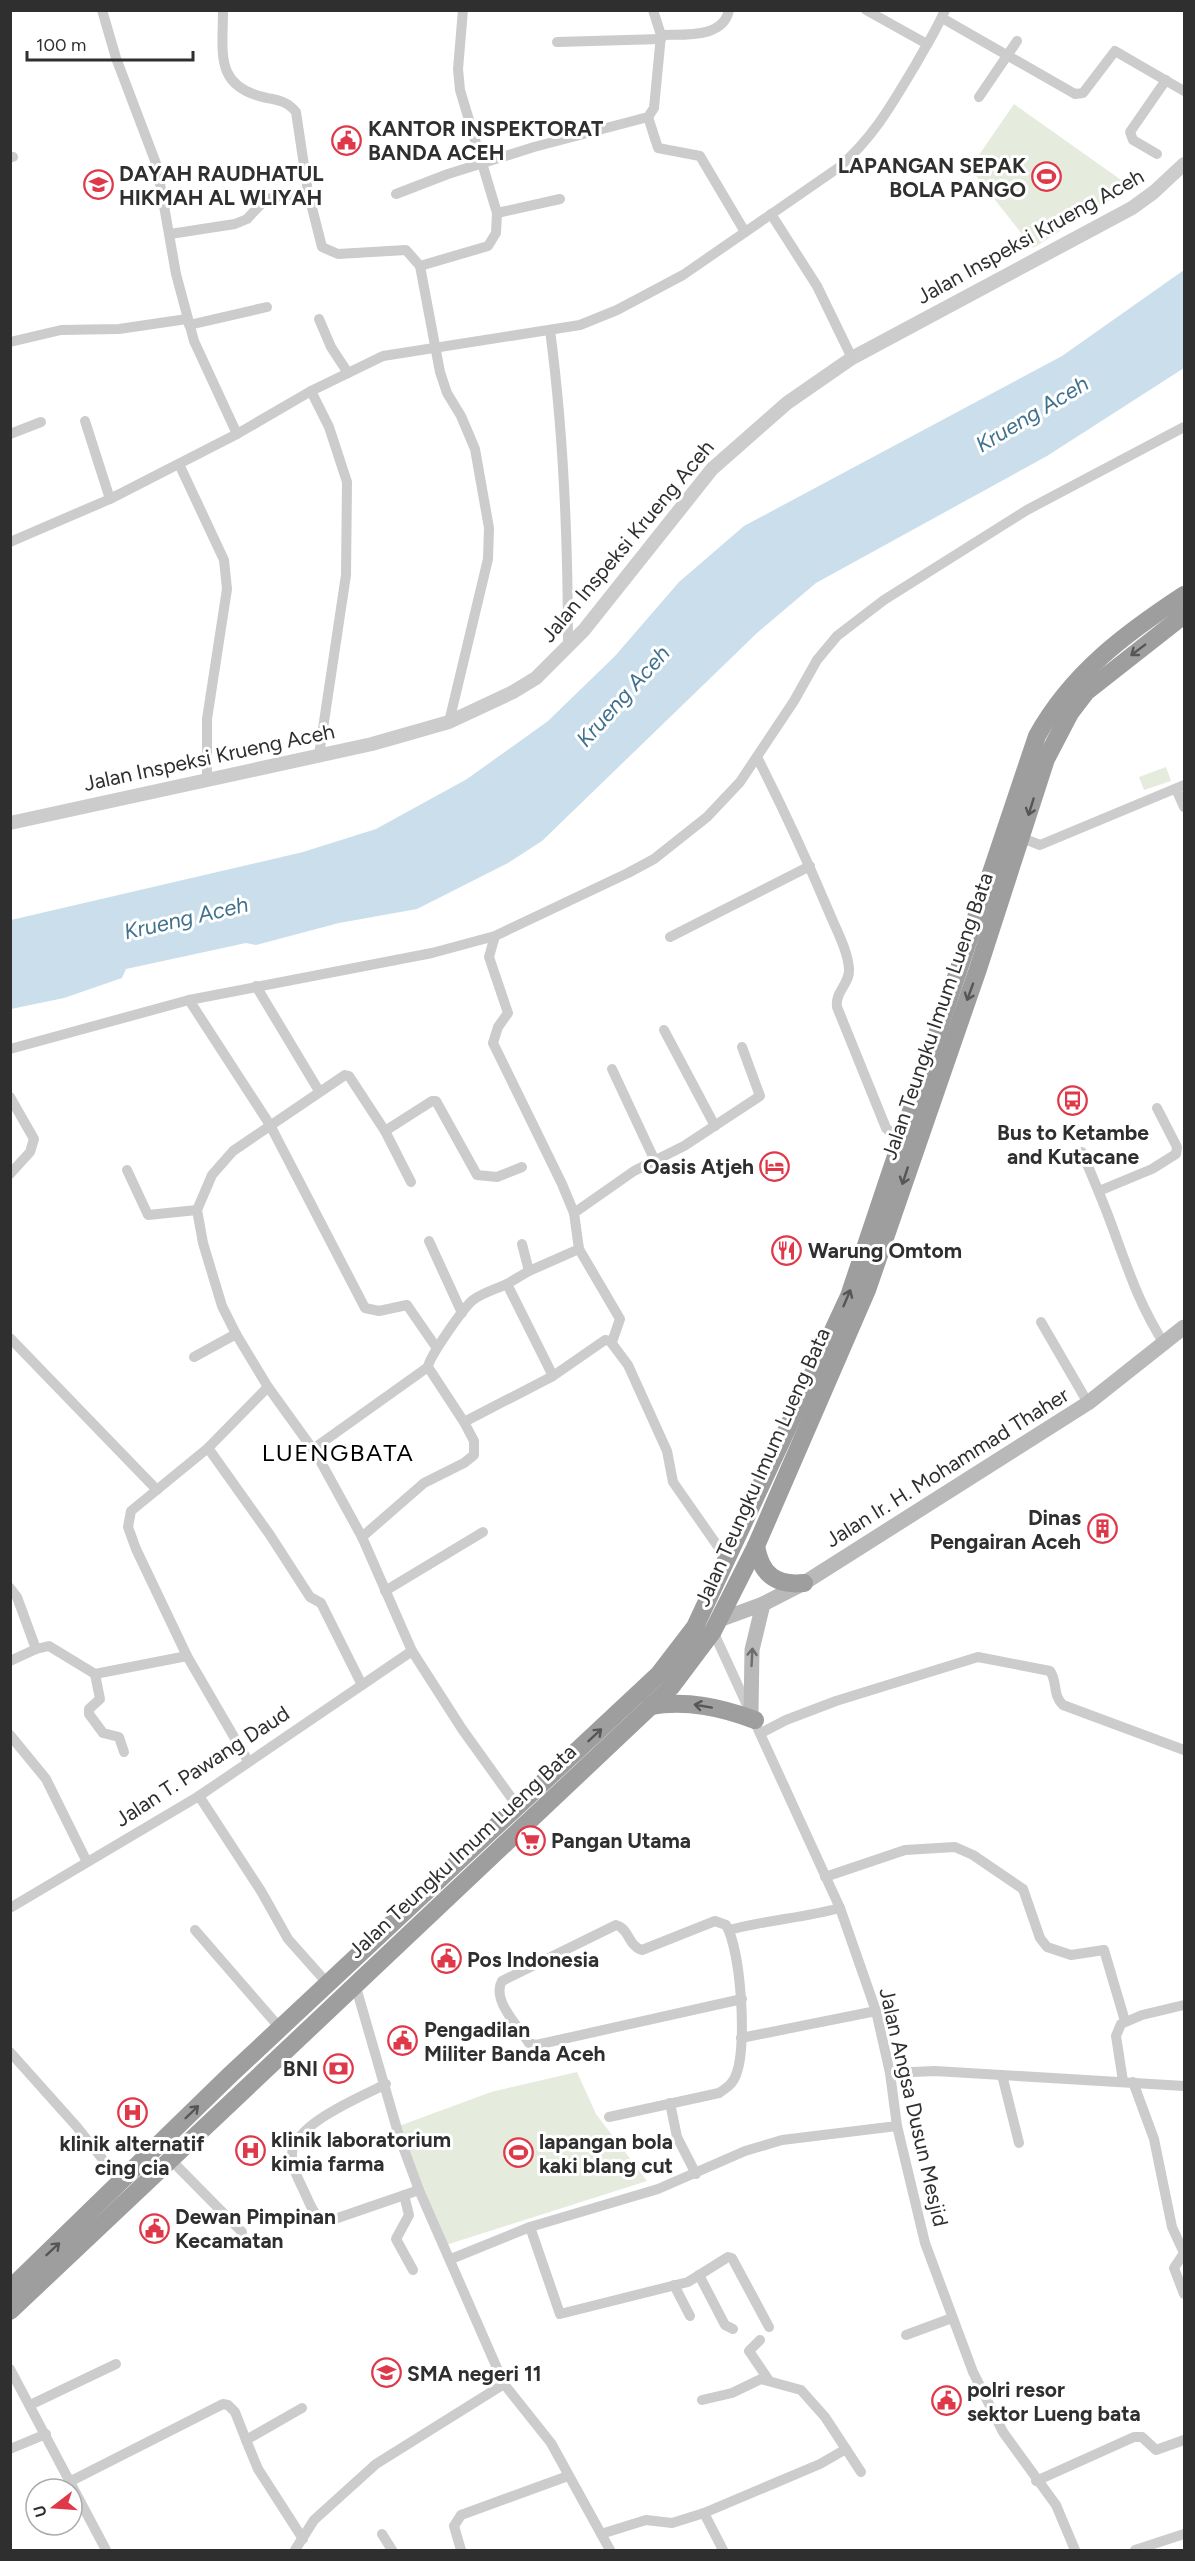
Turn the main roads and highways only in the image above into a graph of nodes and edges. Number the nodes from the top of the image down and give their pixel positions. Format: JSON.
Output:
{"nodes":[{"id":1,"x":1185,"y":595,"type":"edge"},
{"id":2,"x":1185,"y":615,"type":"edge"},
{"id":3,"x":1014,"y":834,"type":"junction"},
{"id":4,"x":1185,"y":1327,"type":"edge"},
{"id":5,"x":837,"y":1340,"type":"junction"},
{"id":6,"x":756,"y":1546,"type":"junction"},
{"id":7,"x":804,"y":1583,"type":"junction"},
{"id":8,"x":763,"y":1604,"type":"junction"},
{"id":9,"x":716,"y":1625,"type":"junction"},
{"id":10,"x":650,"y":1706,"type":"junction"},
{"id":11,"x":756,"y":1722,"type":"joint"},
{"id":12,"x":484,"y":1850,"type":"junction"},
{"id":13,"x":10,"y":2289,"type":"edge"},
{"id":14,"x":10,"y":2312,"type":"edge"}],
"edges":[{"from":1,"to":3,"type":"highway","name":"Jalan Teungku Imum Lueng Bata"},
{"from":2,"to":3,"type":"highway","name":"Jalan Teungku Imum Lueng Bata","one_way":true},
{"from":5,"to":3,"type":"highway","name":"Jalan Teungku Imum Lueng Bata","one_way":true},
{"from":3,"to":5,"type":"highway","name":"Jalan Teungku Imum Lueng Bata","one_way":true},
{"from":4,"to":7,"type":"main road","name":"Jalan Ir. H. Mohammad Thaher"},
{"from":5,"to":6,"type":"highway","name":"Jalan Teungku Imum Lueng Bata"},
{"from":12,"to":5,"type":"highway","name":"Jalan Teungku Imum Lueng Bata","one_way":true},
{"from":6,"to":7,"type":"highway"},
{"from":6,"to":9,"type":"highway","name":"Jalan Teungku Imum Lueng Bata"},
{"from":7,"to":8,"type":"main road","name":"Jalan Ir. H. Mohammad Thaher"},
{"from":8,"to":9,"type":"main road","name":"Jalan Ir. H. Mohammad Thaher"},
{"from":11,"to":8,"type":"main road","one_way":true},
{"from":9,"to":10,"type":"highway","name":"Jalan Teungku Imum Lueng Bata"},
{"from":11,"to":10,"type":"highway","one_way":true},
{"from":10,"to":12,"type":"highway","name":"Jalan Teungku Imum Lueng Bata"},
{"from":13,"to":12,"type":"highway","name":"Jalan Teungku Imum Lueng Bata","one_way":true},
{"from":12,"to":14,"type":"highway","name":"Jalan Teungku Imum Lueng Bata"}]}
